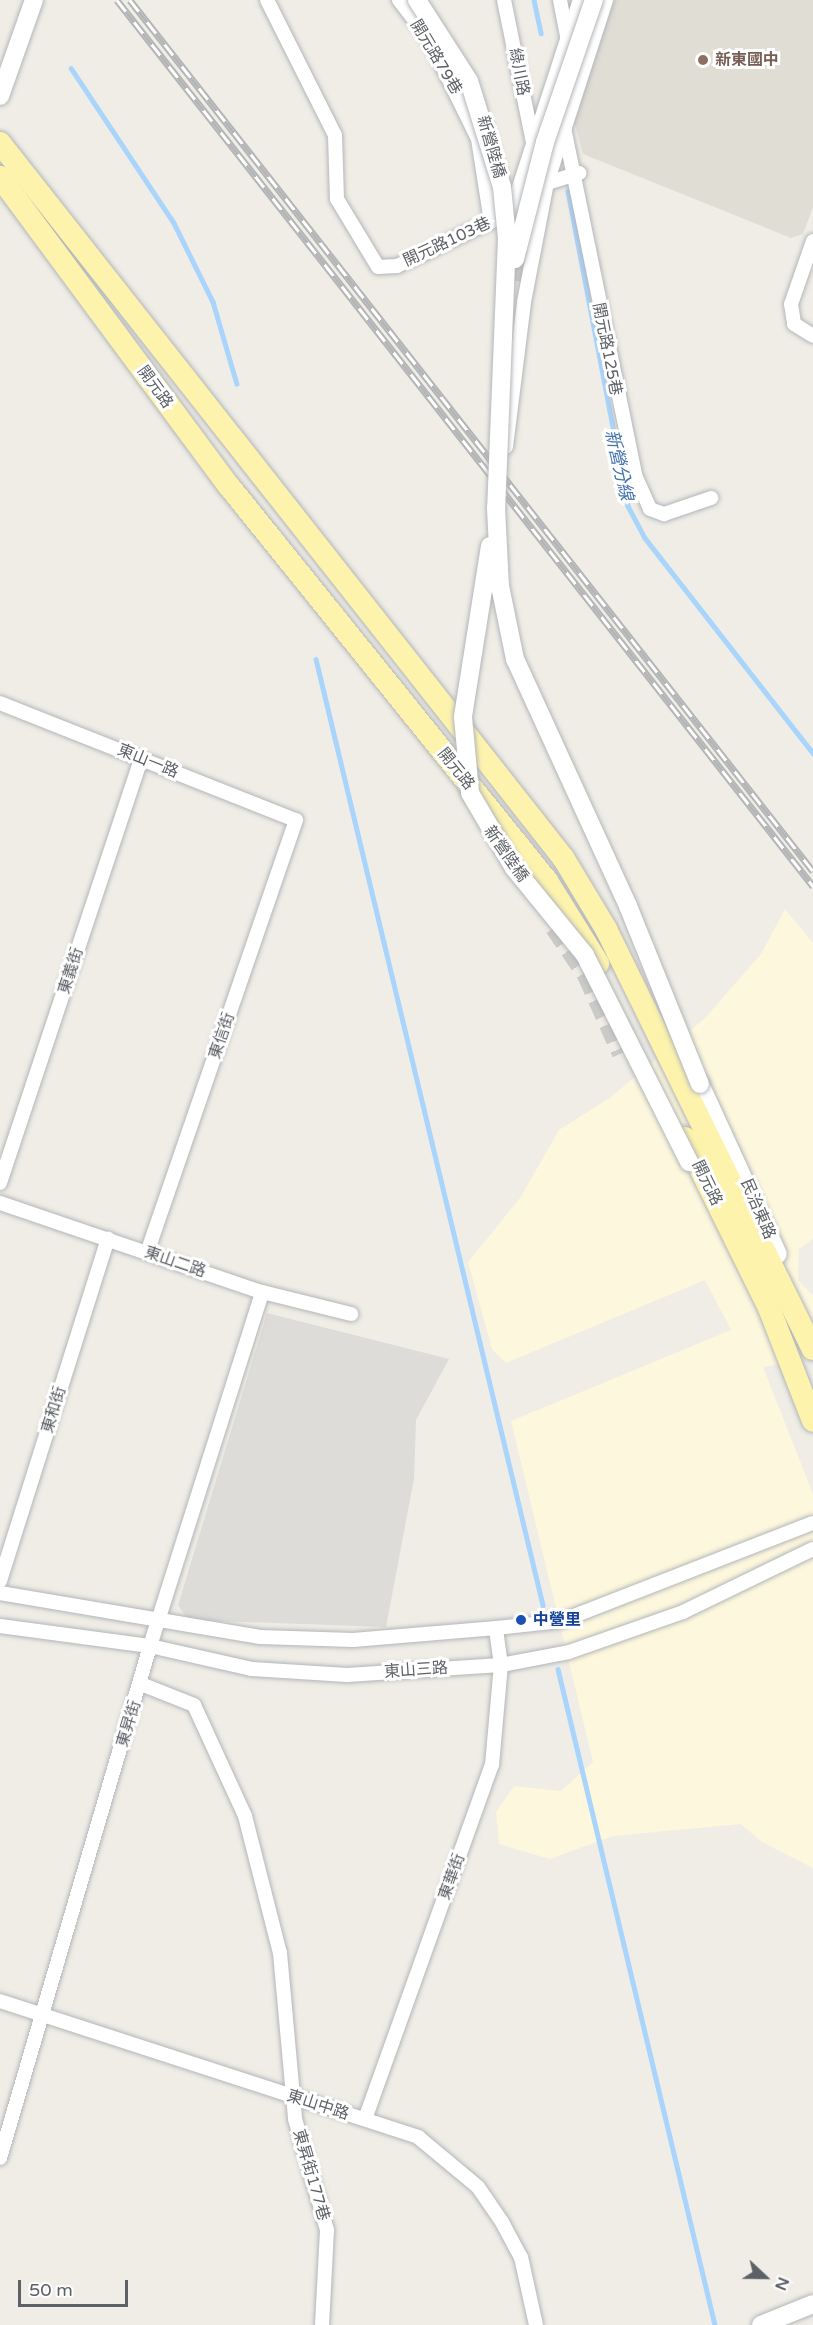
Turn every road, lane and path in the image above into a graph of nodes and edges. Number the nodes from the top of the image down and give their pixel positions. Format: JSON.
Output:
{"nodes":[{"id":1,"x":34,"y":0,"type":"edge"},
{"id":2,"x":267,"y":0,"type":"edge"},
{"id":3,"x":399,"y":0,"type":"edge"},
{"id":4,"x":417,"y":0,"type":"edge"},
{"id":5,"x":504,"y":0,"type":"edge"},
{"id":6,"x":560,"y":0,"type":"edge"},
{"id":7,"x":580,"y":0,"type":"edge"},
{"id":8,"x":594,"y":0,"type":"edge"},
{"id":9,"x":606,"y":0,"type":"edge"},
{"id":10,"x":567,"y":38,"type":"junction"},
{"id":11,"x":0,"y":96,"type":"edge"},
{"id":12,"x":563,"y":123,"type":"junction"},
{"id":13,"x":0,"y":143,"type":"edge"},
{"id":14,"x":534,"y":144,"type":"junction"},
{"id":15,"x":577,"y":176,"type":"junction"},
{"id":16,"x":0,"y":177,"type":"edge"},
{"id":17,"x":547,"y":183,"type":"junction"},
{"id":18,"x":510,"y":212,"type":"junction"},
{"id":19,"x":491,"y":222,"type":"junction"},
{"id":20,"x":813,"y":242,"type":"edge"},
{"id":21,"x":505,"y":310,"type":"junction"},
{"id":22,"x":813,"y":336,"type":"edge"},
{"id":23,"x":506,"y":447,"type":"dead end"},
{"id":24,"x":711,"y":498,"type":"dead end"},
{"id":25,"x":496,"y":508,"type":"junction"},
{"id":26,"x":0,"y":703,"type":"edge"},
{"id":27,"x":141,"y":759,"type":"junction"},
{"id":28,"x":296,"y":820,"type":"joint"},
{"id":29,"x":594,"y":839,"type":"dead end"},
{"id":30,"x":619,"y":864,"type":"dead end"},
{"id":31,"x":700,"y":1084,"type":"joint"},
{"id":32,"x":689,"y":1162,"type":"joint"},
{"id":33,"x":0,"y":1184,"type":"edge"},
{"id":34,"x":0,"y":1203,"type":"edge"},
{"id":35,"x":108,"y":1239,"type":"junction"},
{"id":36,"x":147,"y":1252,"type":"junction"},
{"id":37,"x":262,"y":1292,"type":"junction"},
{"id":38,"x":351,"y":1314,"type":"dead end"},
{"id":39,"x":813,"y":1336,"type":"edge"},
{"id":40,"x":813,"y":1349,"type":"edge"},
{"id":41,"x":813,"y":1423,"type":"edge"},
{"id":42,"x":813,"y":1523,"type":"edge"},
{"id":43,"x":813,"y":1549,"type":"edge"},
{"id":44,"x":0,"y":1581,"type":"edge"},
{"id":45,"x":0,"y":1593,"type":"edge"},
{"id":46,"x":161,"y":1620,"type":"junction"},
{"id":47,"x":0,"y":1626,"type":"edge"},
{"id":48,"x":496,"y":1628,"type":"junction"},
{"id":49,"x":150,"y":1646,"type":"junction"},
{"id":50,"x":501,"y":1665,"type":"junction"},
{"id":51,"x":141,"y":1684,"type":"junction"},
{"id":52,"x":0,"y":2001,"type":"edge"},
{"id":53,"x":42,"y":2013,"type":"junction"},
{"id":54,"x":294,"y":2097,"type":"junction"},
{"id":55,"x":365,"y":2119,"type":"junction"},
{"id":56,"x":0,"y":2158,"type":"edge"},
{"id":57,"x":813,"y":2304,"type":"edge"},
{"id":58,"x":322,"y":2325,"type":"edge"},
{"id":59,"x":536,"y":2325,"type":"edge"},
{"id":60,"x":761,"y":2325,"type":"edge"}],
"edges":[{"from":1,"to":11,"type":"street"},
{"from":2,"to":19,"type":"street","name":"開元路103巷"},
{"from":3,"to":19,"type":"street","name":"開元路79巷"},
{"from":4,"to":21,"type":"street","name":"新營陸橋","bridge":true},
{"from":5,"to":14,"type":"street","name":"綠川路"},
{"from":6,"to":10,"type":"street"},
{"from":7,"to":10,"type":"street"},
{"from":8,"to":21,"type":"street","name":"新營陸橋","bridge":true},
{"from":9,"to":12,"type":"street"},
{"from":10,"to":14,"type":"street"},
{"from":12,"to":15,"type":"street","name":"開元路125巷"},
{"from":12,"to":17,"type":"street"},
{"from":13,"to":40,"type":"main road","name":"開元路"},
{"from":14,"to":18,"type":"street"},
{"from":15,"to":17,"type":"street","name":"開元路103巷"},
{"from":15,"to":24,"type":"street","name":"開元路125巷"},
{"from":16,"to":41,"type":"main road","name":"開元路"},
{"from":17,"to":18,"type":"street","name":"開元路103巷"},
{"from":17,"to":23,"type":"street"},
{"from":18,"to":19,"type":"street","name":"開元路103巷"},
{"from":20,"to":22,"type":"street"},
{"from":21,"to":25,"type":"street","name":"新營陸橋","bridge":true},
{"from":25,"to":31,"type":"street","name":"新營陸橋","bridge":true},
{"from":25,"to":32,"type":"street","name":"新營陸橋","bridge":true},
{"from":26,"to":27,"type":"street","name":"東山一路"},
{"from":27,"to":28,"type":"street","name":"東山一路"},
{"from":27,"to":33,"type":"street","name":"東義街"},
{"from":28,"to":36,"type":"street","name":"東信街"},
{"from":29,"to":30,"type":"street"},
{"from":31,"to":39,"type":"street","name":"民治東路"},
{"from":32,"to":41,"type":"street","name":"開元路"},
{"from":34,"to":35,"type":"street","name":"東山二路"},
{"from":35,"to":36,"type":"street","name":"東山二路"},
{"from":35,"to":44,"type":"street","name":"東和街"},
{"from":36,"to":37,"type":"street","name":"東山二路"},
{"from":37,"to":38,"type":"street","name":"東山二路"},
{"from":37,"to":46,"type":"street","name":"東昇街"},
{"from":42,"to":48,"type":"street"},
{"from":43,"to":50,"type":"street","name":"東山三路"},
{"from":45,"to":46,"type":"street"},
{"from":46,"to":48,"type":"street"},
{"from":46,"to":49,"type":"street","name":"東昇街"},
{"from":47,"to":49,"type":"street","name":"東山三路"},
{"from":48,"to":50,"type":"street","name":"東華街"},
{"from":49,"to":50,"type":"street","name":"東山三路"},
{"from":49,"to":51,"type":"street","name":"東昇街"},
{"from":50,"to":55,"type":"street","name":"東華街"},
{"from":51,"to":53,"type":"street","name":"東昇街"},
{"from":51,"to":54,"type":"street"},
{"from":52,"to":53,"type":"street","name":"東山中路"},
{"from":53,"to":54,"type":"street","name":"東山中路"},
{"from":53,"to":56,"type":"street","name":"東昇街"},
{"from":54,"to":55,"type":"street","name":"東山中路"},
{"from":54,"to":58,"type":"street","name":"東昇街177巷"},
{"from":55,"to":59,"type":"street","name":"東山中路"},
{"from":57,"to":60,"type":"street"}]}
